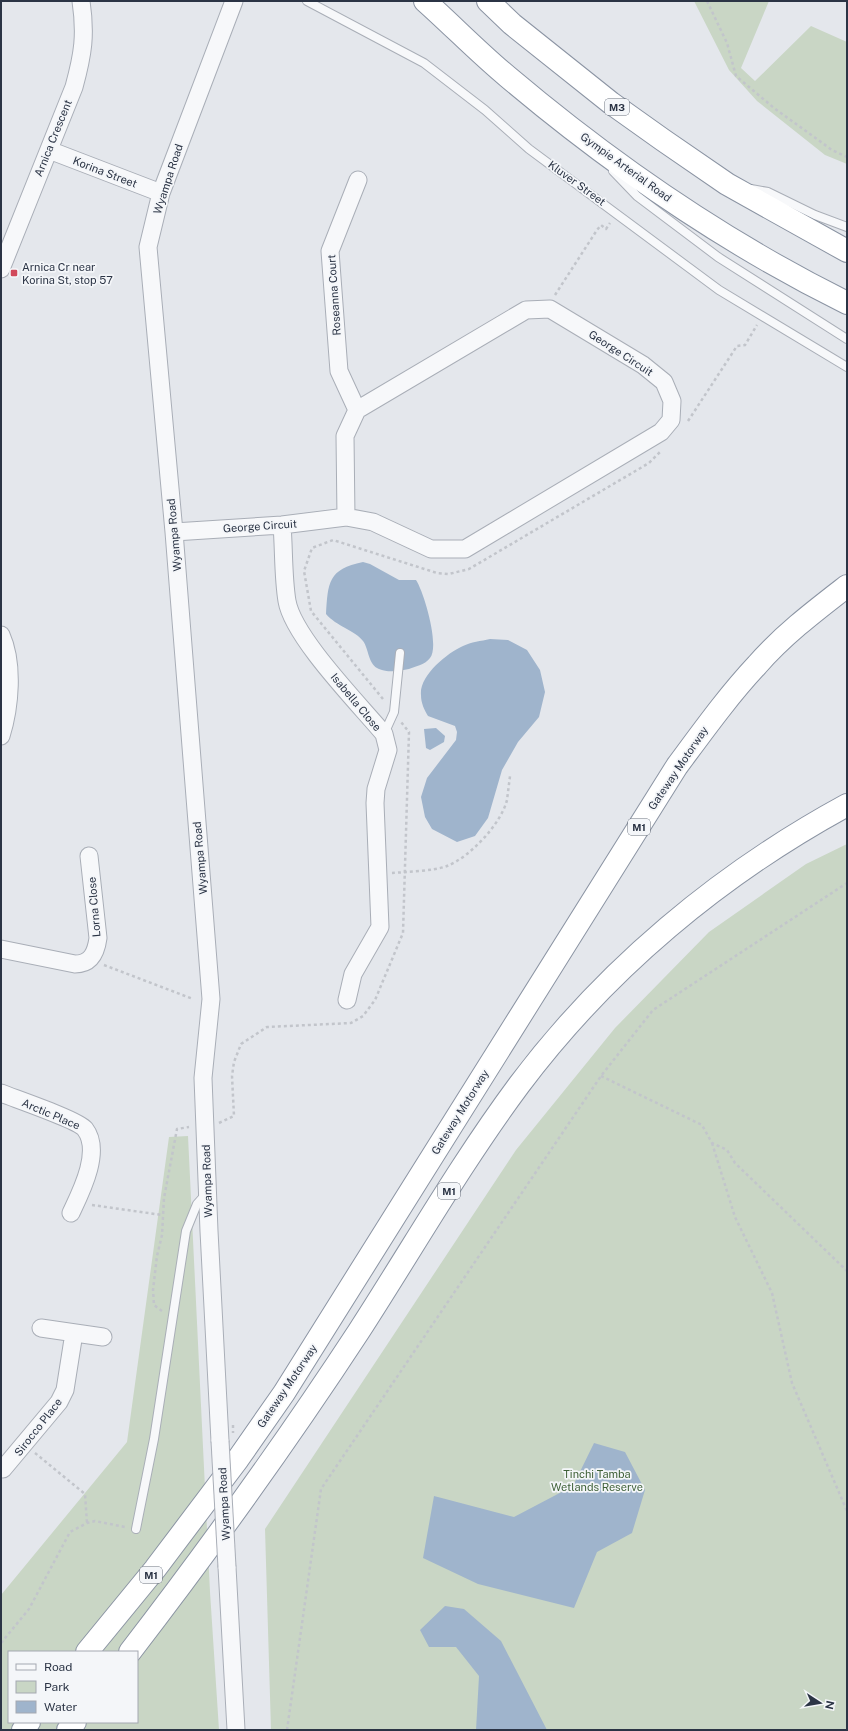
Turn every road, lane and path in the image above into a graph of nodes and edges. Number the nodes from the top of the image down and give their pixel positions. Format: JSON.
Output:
{"nodes":[{"id":1,"x":81,"y":1,"type":"edge"},
{"id":2,"x":234,"y":1,"type":"edge"},
{"id":3,"x":307,"y":1,"type":"edge"},
{"id":4,"x":426,"y":1,"type":"edge"},
{"id":5,"x":488,"y":1,"type":"edge"},
{"id":6,"x":707,"y":1,"type":"edge"},
{"id":7,"x":579,"y":134,"type":"junction"},
{"id":8,"x":48,"y":150,"type":"junction"},
{"id":9,"x":847,"y":157,"type":"edge"},
{"id":10,"x":358,"y":180,"type":"dead end"},
{"id":11,"x":727,"y":184,"type":"junction"},
{"id":12,"x":161,"y":193,"type":"junction"},
{"id":13,"x":616,"y":212,"type":"junction"},
{"id":14,"x":847,"y":227,"type":"edge"},
{"id":15,"x":847,"y":251,"type":"edge"},
{"id":16,"x":1,"y":269,"type":"edge"},
{"id":17,"x":847,"y":303,"type":"edge"},
{"id":18,"x":550,"y":309,"type":"junction"},
{"id":19,"x":763,"y":316,"type":"junction"},
{"id":20,"x":847,"y":339,"type":"edge"},
{"id":21,"x":847,"y":367,"type":"edge"},
{"id":22,"x":357,"y":410,"type":"junction"},
{"id":23,"x":671,"y":420,"type":"junction"},
{"id":24,"x":663,"y":449,"type":"dead end"},
{"id":25,"x":346,"y":517,"type":"junction"},
{"id":26,"x":282,"y":525,"type":"junction"},
{"id":27,"x":174,"y":532,"type":"junction"},
{"id":28,"x":847,"y":586,"type":"edge"},
{"id":29,"x":1,"y":635,"type":"edge"},
{"id":30,"x":400,"y":654,"type":"dead end"},
{"id":31,"x":394,"y":712,"type":"junction"},
{"id":32,"x":384,"y":734,"type":"junction"},
{"id":33,"x":1,"y":736,"type":"edge"},
{"id":34,"x":510,"y":776,"type":"dead end"},
{"id":35,"x":847,"y":805,"type":"edge"},
{"id":36,"x":89,"y":856,"type":"dead end"},
{"id":37,"x":404,"y":872,"type":"junction"},
{"id":38,"x":378,"y":873,"type":"junction"},
{"id":39,"x":847,"y":883,"type":"edge"},
{"id":40,"x":1,"y":949,"type":"edge"},
{"id":41,"x":90,"y":959,"type":"junction"},
{"id":42,"x":193,"y":999,"type":"dead end"},
{"id":43,"x":347,"y":1000,"type":"dead end"},
{"id":44,"x":601,"y":1076,"type":"junction"},
{"id":45,"x":1,"y":1093,"type":"edge"},
{"id":46,"x":220,"y":1123,"type":"dead end"},
{"id":47,"x":191,"y":1127,"type":"dead end"},
{"id":48,"x":712,"y":1143,"type":"junction"},
{"id":49,"x":207,"y":1193,"type":"junction"},
{"id":50,"x":73,"y":1208,"type":"joint"},
{"id":51,"x":162,"y":1215,"type":"junction"},
{"id":52,"x":847,"y":1271,"type":"edge"},
{"id":53,"x":172,"y":1312,"type":"junction"},
{"id":54,"x":41,"y":1328,"type":"dead end"},
{"id":55,"x":74,"y":1333,"type":"junction"},
{"id":56,"x":103,"y":1337,"type":"dead end"},
{"id":57,"x":25,"y":1445,"type":"junction"},
{"id":58,"x":2,"y":1470,"type":"edge"},
{"id":59,"x":847,"y":1511,"type":"edge"},
{"id":60,"x":87,"y":1523,"type":"junction"},
{"id":61,"x":136,"y":1529,"type":"joint"},
{"id":62,"x":1,"y":1643,"type":"edge"},
{"id":63,"x":88,"y":1651,"type":"edge"},
{"id":64,"x":131,"y":1651,"type":"edge"},
{"id":65,"x":236,"y":1730,"type":"edge"},
{"id":66,"x":287,"y":1730,"type":"edge"}],
"edges":[{"from":1,"to":8,"type":"street","name":"Arnica Crescent"},
{"from":2,"to":12,"type":"street","name":"Wyampa Road"},
{"from":3,"to":13,"type":"lane","name":"Kluver Street"},
{"from":4,"to":7,"type":"highway","name":"Gympie Arterial Road"},
{"from":5,"to":11,"type":"highway","number":"M3"},
{"from":6,"to":9,"type":"path"},
{"from":7,"to":17,"type":"highway","name":"Gympie Arterial Road"},
{"from":7,"to":20,"type":"lane"},
{"from":8,"to":12,"type":"street","name":"Korina Street"},
{"from":8,"to":16,"type":"street","name":"Arnica Crescent"},
{"from":10,"to":22,"type":"street","name":"Roseanna Court"},
{"from":11,"to":14,"type":"lane"},
{"from":11,"to":15,"type":"highway","number":"M3"},
{"from":12,"to":27,"type":"street","name":"Wyampa Road"},
{"from":13,"to":18,"type":"path"},
{"from":13,"to":19,"type":"lane","name":"Kluver Street"},
{"from":18,"to":22,"type":"street"},
{"from":18,"to":23,"type":"street","name":"George Circuit"},
{"from":19,"to":21,"type":"lane","name":"Kluver Street"},
{"from":19,"to":23,"type":"path"},
{"from":22,"to":25,"type":"street"},
{"from":23,"to":25,"type":"street","name":"George Circuit"},
{"from":24,"to":31,"type":"path"},
{"from":25,"to":26,"type":"street","name":"George Circuit"},
{"from":26,"to":27,"type":"street","name":"George Circuit"},
{"from":26,"to":32,"type":"street","name":"Isabella Close"},
{"from":27,"to":49,"type":"street","name":"Wyampa Road"},
{"from":28,"to":63,"type":"highway","name":"Gateway Motorway","number":"M1"},
{"from":29,"to":33,"type":"street"},
{"from":30,"to":31,"type":"lane"},
{"from":31,"to":32,"type":"lane"},
{"from":31,"to":37,"type":"path"},
{"from":32,"to":38,"type":"street","name":"Isabella Close"},
{"from":34,"to":37,"type":"path"},
{"from":35,"to":64,"type":"highway","number":"M1"},
{"from":36,"to":41,"type":"street","name":"Lorna Close"},
{"from":37,"to":38,"type":"path"},
{"from":37,"to":46,"type":"path"},
{"from":38,"to":43,"type":"street","name":"Isabella Close"},
{"from":39,"to":44,"type":"path"},
{"from":40,"to":41,"type":"street"},
{"from":41,"to":42,"type":"path"},
{"from":44,"to":48,"type":"path"},
{"from":44,"to":66,"type":"path"},
{"from":45,"to":50,"type":"street","name":"Arctic Place"},
{"from":47,"to":51,"type":"path"},
{"from":48,"to":52,"type":"path"},
{"from":48,"to":59,"type":"path"},
{"from":49,"to":53,"type":"lane"},
{"from":49,"to":65,"type":"street","name":"Wyampa Road","bridge":true},
{"from":50,"to":51,"type":"path"},
{"from":51,"to":53,"type":"path"},
{"from":53,"to":61,"type":"lane"},
{"from":54,"to":55,"type":"street"},
{"from":55,"to":56,"type":"street"},
{"from":55,"to":57,"type":"street","name":"Sirocco Place"},
{"from":57,"to":58,"type":"street","name":"Sirocco Place"},
{"from":57,"to":60,"type":"path"},
{"from":60,"to":61,"type":"path"},
{"from":60,"to":62,"type":"path"}]}
